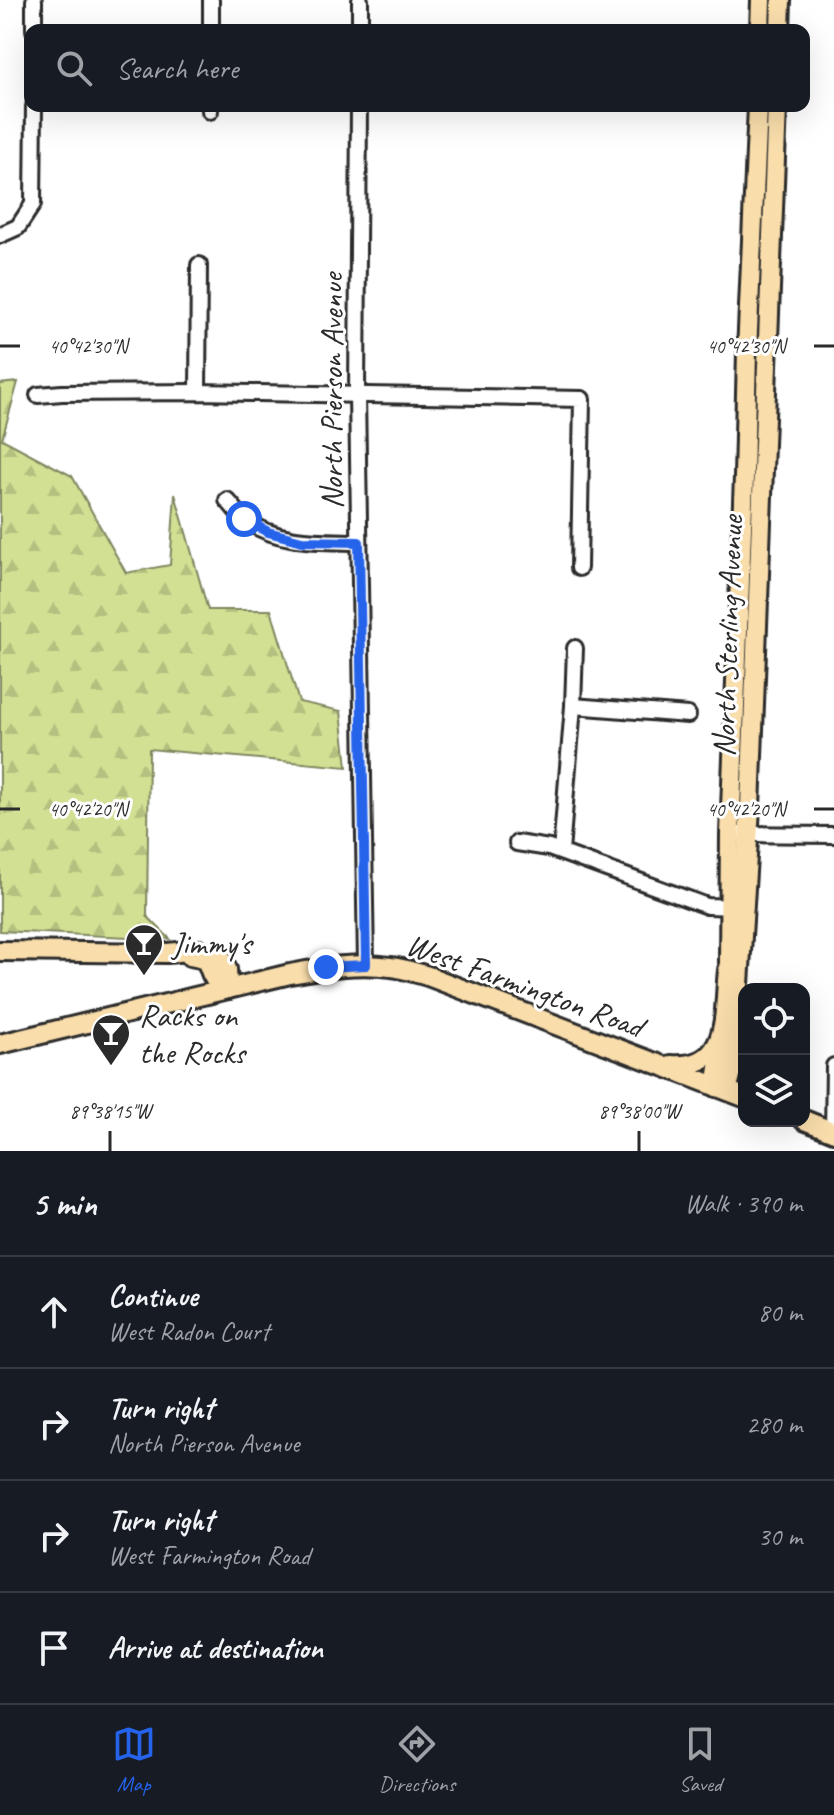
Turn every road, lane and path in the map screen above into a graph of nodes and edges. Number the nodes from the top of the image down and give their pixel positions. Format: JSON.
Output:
{"nodes":[{"id":1,"x":34,"y":0,"type":"edge"},
{"id":2,"x":211,"y":0,"type":"edge"},
{"id":3,"x":360,"y":0,"type":"edge"},
{"id":4,"x":761,"y":0,"type":"edge"},
{"id":5,"x":781,"y":0,"type":"edge"},
{"id":6,"x":34,"y":24,"type":"edge"},
{"id":7,"x":211,"y":24,"type":"edge"},
{"id":8,"x":360,"y":24,"type":"edge"},
{"id":9,"x":760,"y":24,"type":"edge"},
{"id":10,"x":780,"y":24,"type":"edge"},
{"id":11,"x":34,"y":112,"type":"edge"},
{"id":12,"x":359,"y":112,"type":"edge"},
{"id":13,"x":758,"y":112,"type":"edge"},
{"id":14,"x":777,"y":112,"type":"edge"},
{"id":15,"x":0,"y":235,"type":"edge"},
{"id":16,"x":199,"y":265,"type":"dead end"},
{"id":17,"x":198,"y":392,"type":"junction"},
{"id":18,"x":357,"y":394,"type":"junction"},
{"id":19,"x":38,"y":395,"type":"dead end"},
{"id":20,"x":227,"y":500,"type":"dead end"},
{"id":21,"x":359,"y":542,"type":"junction"},
{"id":22,"x":579,"y":568,"type":"dead end"},
{"id":23,"x":575,"y":648,"type":"dead end"},
{"id":24,"x":573,"y":706,"type":"junction"},
{"id":25,"x":688,"y":715,"type":"dead end"},
{"id":26,"x":730,"y":834,"type":"junction"},
{"id":27,"x":749,"y":834,"type":"junction"},
{"id":28,"x":834,"y":835,"type":"edge"},
{"id":29,"x":517,"y":843,"type":"dead end"},
{"id":30,"x":561,"y":852,"type":"junction"},
{"id":31,"x":736,"y":906,"type":"junction"},
{"id":32,"x":0,"y":951,"type":"edge"},
{"id":33,"x":366,"y":965,"type":"junction"},
{"id":34,"x":729,"y":968,"type":"junction"},
{"id":35,"x":228,"y":989,"type":"junction"},
{"id":36,"x":0,"y":1044,"type":"edge"},
{"id":37,"x":638,"y":1058,"type":"junction"},
{"id":38,"x":834,"y":1066,"type":"edge"},
{"id":39,"x":717,"y":1087,"type":"junction"},
{"id":40,"x":738,"y":1095,"type":"edge"},
{"id":41,"x":810,"y":1122,"type":"edge"},
{"id":42,"x":834,"y":1132,"type":"edge"}],
"edges":[{"from":1,"to":6,"type":"street"},
{"from":2,"to":7,"type":"street"},
{"from":3,"to":8,"type":"street"},
{"from":4,"to":9,"type":"main road"},
{"from":5,"to":10,"type":"main road"},
{"from":11,"to":15,"type":"street"},
{"from":12,"to":18,"type":"street","name":"North Pierson Avenue"},
{"from":13,"to":26,"type":"main road","name":"North Sterling Avenue"},
{"from":14,"to":27,"type":"main road","name":"North Sterling Avenue"},
{"from":16,"to":17,"type":"street"},
{"from":17,"to":18,"type":"street"},
{"from":17,"to":19,"type":"street"},
{"from":18,"to":21,"type":"street","name":"North Pierson Avenue"},
{"from":18,"to":22,"type":"street"},
{"from":20,"to":21,"type":"street"},
{"from":21,"to":33,"type":"street","name":"North Pierson Avenue"},
{"from":23,"to":24,"type":"street"},
{"from":24,"to":25,"type":"street"},
{"from":24,"to":30,"type":"street"},
{"from":26,"to":27,"type":"street"},
{"from":26,"to":31,"type":"main road","name":"North Sterling Avenue"},
{"from":27,"to":28,"type":"street"},
{"from":27,"to":31,"type":"main road","name":"North Sterling Avenue"},
{"from":29,"to":30,"type":"street"},
{"from":30,"to":31,"type":"street"},
{"from":31,"to":34,"type":"main road","name":"North Sterling Avenue"},
{"from":31,"to":39,"type":"main road","name":"North Sterling Avenue"},
{"from":32,"to":35,"type":"main road"},
{"from":33,"to":35,"type":"main road","name":"West Farmington Road"},
{"from":33,"to":37,"type":"main road","name":"West Farmington Road"},
{"from":34,"to":37,"type":"main road"},
{"from":34,"to":39,"type":"main road","name":"North Sterling Avenue"},
{"from":35,"to":36,"type":"main road","name":"West Farmington Road"},
{"from":37,"to":39,"type":"main road","name":"West Farmington Road"},
{"from":38,"to":42,"type":"street"},
{"from":39,"to":40,"type":"main road","name":"West Farmington Road"},
{"from":41,"to":42,"type":"main road"}]}
